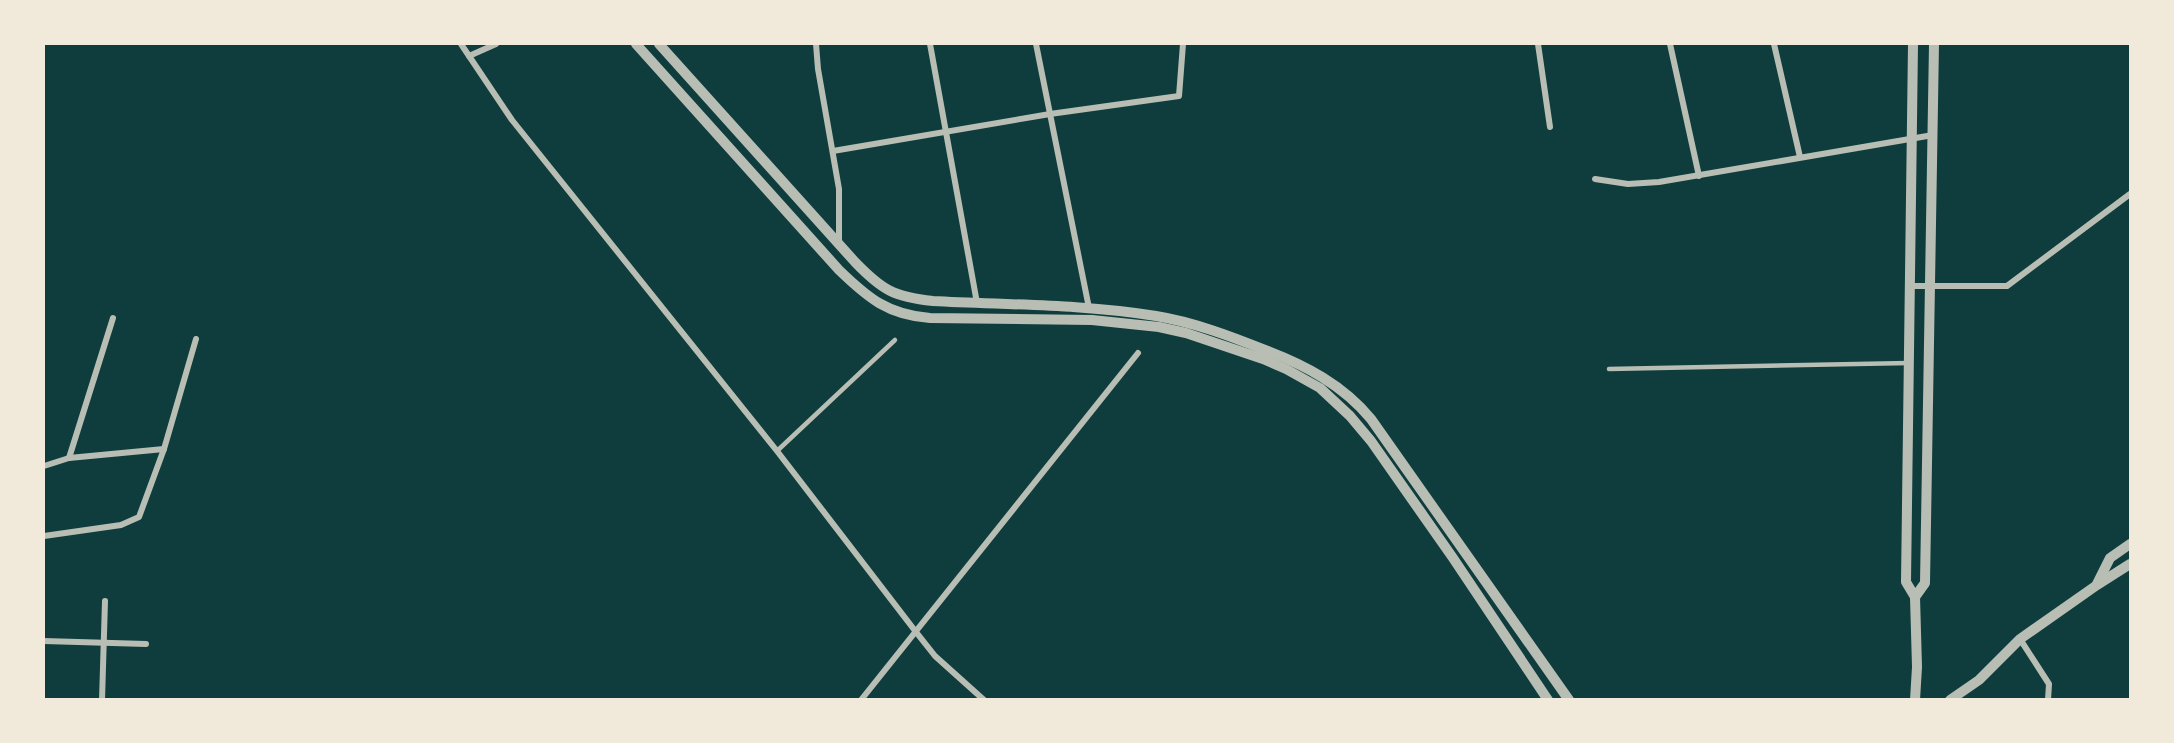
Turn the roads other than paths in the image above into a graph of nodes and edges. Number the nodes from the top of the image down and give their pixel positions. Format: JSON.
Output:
{"nodes":[{"id":1,"x":460,"y":44,"type":"edge"},
{"id":2,"x":496,"y":44,"type":"edge"},
{"id":3,"x":636,"y":44,"type":"edge"},
{"id":4,"x":660,"y":44,"type":"edge"},
{"id":5,"x":816,"y":44,"type":"edge"},
{"id":6,"x":930,"y":44,"type":"edge"},
{"id":7,"x":1036,"y":44,"type":"edge"},
{"id":8,"x":1182,"y":44,"type":"edge"},
{"id":9,"x":1538,"y":44,"type":"edge"},
{"id":10,"x":1670,"y":44,"type":"edge"},
{"id":11,"x":1774,"y":44,"type":"edge"},
{"id":12,"x":1912,"y":44,"type":"edge"},
{"id":13,"x":1934,"y":44,"type":"edge"},
{"id":14,"x":469,"y":56,"type":"junction"},
{"id":15,"x":1050,"y":114,"type":"junction"},
{"id":16,"x":1550,"y":127,"type":"dead end"},
{"id":17,"x":947,"y":132,"type":"junction"},
{"id":18,"x":1933,"y":135,"type":"junction"},
{"id":19,"x":1912,"y":138,"type":"junction"},
{"id":20,"x":833,"y":151,"type":"junction"},
{"id":21,"x":1800,"y":156,"type":"junction"},
{"id":22,"x":1699,"y":176,"type":"junction"},
{"id":23,"x":1595,"y":179,"type":"dead end"},
{"id":24,"x":2130,"y":194,"type":"edge"},
{"id":25,"x":839,"y":245,"type":"junction"},
{"id":26,"x":1910,"y":286,"type":"junction"},
{"id":27,"x":1930,"y":286,"type":"junction"},
{"id":28,"x":977,"y":303,"type":"junction"},
{"id":29,"x":1089,"y":308,"type":"junction"},
{"id":30,"x":113,"y":318,"type":"dead end"},
{"id":31,"x":196,"y":339,"type":"dead end"},
{"id":32,"x":895,"y":339,"type":"dead end"},
{"id":33,"x":1225,"y":340,"type":"junction"},
{"id":34,"x":1138,"y":353,"type":"dead end"},
{"id":35,"x":1909,"y":363,"type":"junction"},
{"id":36,"x":1609,"y":369,"type":"dead end"},
{"id":37,"x":164,"y":449,"type":"junction"},
{"id":38,"x":777,"y":451,"type":"junction"},
{"id":39,"x":69,"y":458,"type":"junction"},
{"id":40,"x":44,"y":466,"type":"edge"},
{"id":41,"x":44,"y":536,"type":"edge"},
{"id":42,"x":2130,"y":544,"type":"edge"},
{"id":43,"x":2130,"y":564,"type":"edge"},
{"id":44,"x":2097,"y":585,"type":"junction"},
{"id":45,"x":1915,"y":597,"type":"junction"},
{"id":46,"x":105,"y":601,"type":"dead end"},
{"id":47,"x":916,"y":632,"type":"junction"},
{"id":48,"x":2020,"y":639,"type":"junction"},
{"id":49,"x":44,"y":641,"type":"edge"},
{"id":50,"x":104,"y":643,"type":"junction"},
{"id":51,"x":146,"y":644,"type":"dead end"},
{"id":52,"x":102,"y":699,"type":"edge"},
{"id":53,"x":861,"y":699,"type":"edge"},
{"id":54,"x":984,"y":699,"type":"edge"},
{"id":55,"x":1548,"y":699,"type":"edge"},
{"id":56,"x":1569,"y":699,"type":"edge"},
{"id":57,"x":1915,"y":699,"type":"edge"},
{"id":58,"x":1950,"y":699,"type":"edge"},
{"id":59,"x":2048,"y":699,"type":"edge"}],
"edges":[{"from":1,"to":14,"type":"street"},
{"from":2,"to":14,"type":"street"},
{"from":3,"to":33,"type":"street"},
{"from":4,"to":25,"type":"street"},
{"from":5,"to":20,"type":"street"},
{"from":6,"to":17,"type":"street"},
{"from":7,"to":15,"type":"street"},
{"from":8,"to":15,"type":"street"},
{"from":9,"to":16,"type":"street"},
{"from":10,"to":22,"type":"street"},
{"from":11,"to":21,"type":"street"},
{"from":12,"to":19,"type":"street"},
{"from":13,"to":18,"type":"street"},
{"from":14,"to":38,"type":"street"},
{"from":15,"to":17,"type":"street"},
{"from":15,"to":29,"type":"street"},
{"from":17,"to":20,"type":"street"},
{"from":17,"to":28,"type":"street"},
{"from":18,"to":19,"type":"street"},
{"from":18,"to":27,"type":"street"},
{"from":19,"to":21,"type":"street"},
{"from":19,"to":26,"type":"street"},
{"from":20,"to":25,"type":"street"},
{"from":21,"to":22,"type":"street"},
{"from":22,"to":23,"type":"street"},
{"from":24,"to":27,"type":"street"},
{"from":25,"to":28,"type":"street"},
{"from":26,"to":27,"type":"street"},
{"from":26,"to":35,"type":"street"},
{"from":27,"to":45,"type":"street"},
{"from":28,"to":29,"type":"street"},
{"from":29,"to":33,"type":"street"},
{"from":30,"to":39,"type":"street"},
{"from":31,"to":37,"type":"street"},
{"from":32,"to":38,"type":"lane"},
{"from":33,"to":55,"type":"street"},
{"from":33,"to":56,"type":"street"},
{"from":34,"to":47,"type":"street"},
{"from":35,"to":36,"type":"lane"},
{"from":35,"to":45,"type":"street"},
{"from":37,"to":39,"type":"street"},
{"from":37,"to":41,"type":"street"},
{"from":38,"to":47,"type":"street"},
{"from":39,"to":40,"type":"street"},
{"from":42,"to":44,"type":"street"},
{"from":43,"to":44,"type":"street"},
{"from":44,"to":48,"type":"street"},
{"from":45,"to":57,"type":"street"},
{"from":46,"to":50,"type":"street"},
{"from":47,"to":53,"type":"street"},
{"from":47,"to":54,"type":"street"},
{"from":48,"to":58,"type":"street"},
{"from":48,"to":59,"type":"street"},
{"from":49,"to":50,"type":"street"},
{"from":50,"to":51,"type":"street"},
{"from":50,"to":52,"type":"street"}]}
